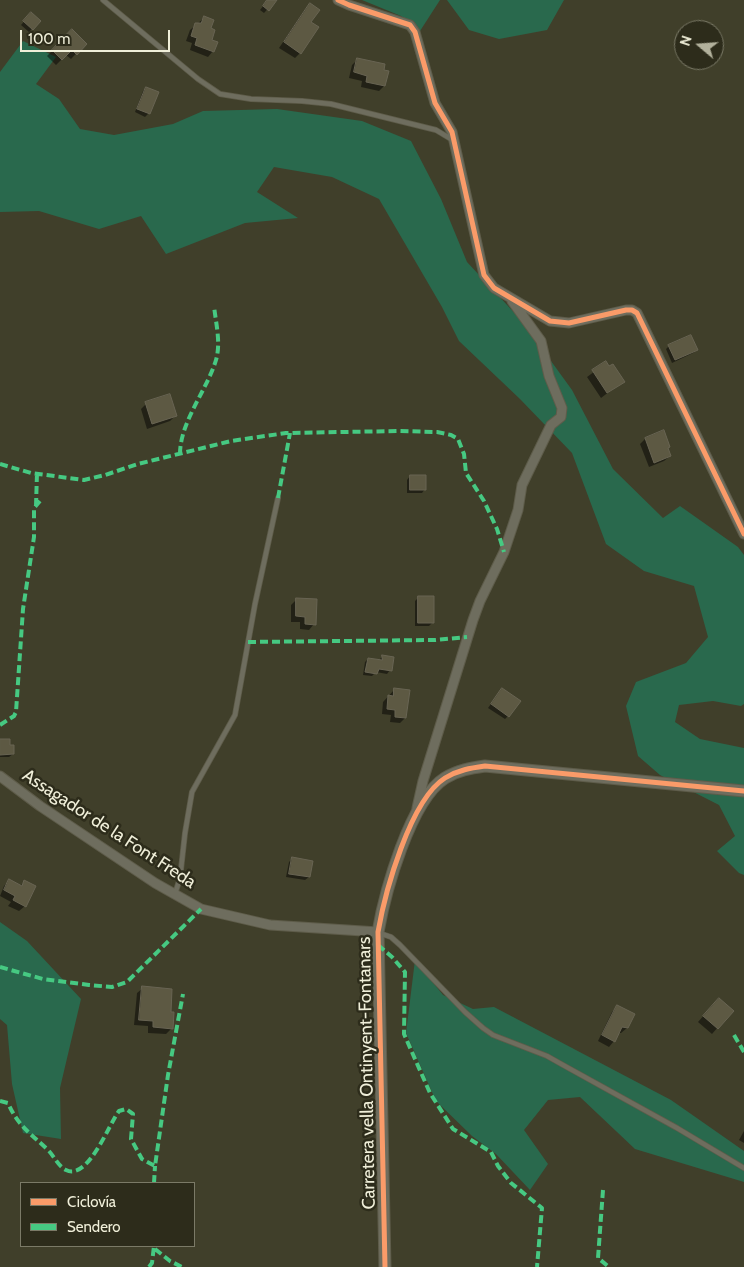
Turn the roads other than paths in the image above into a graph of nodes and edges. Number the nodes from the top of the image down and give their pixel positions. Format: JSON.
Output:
{"nodes":[{"id":1,"x":103,"y":0,"type":"edge"},
{"id":2,"x":338,"y":0,"type":"edge"},
{"id":3,"x":456,"y":143,"type":"junction"},
{"id":4,"x":509,"y":296,"type":"junction"},
{"id":5,"x":278,"y":498,"type":"dead end"},
{"id":6,"x":740,"y":518,"type":"edge"},
{"id":7,"x":744,"y":534,"type":"edge"},
{"id":8,"x":0,"y":776,"type":"edge"},
{"id":9,"x":744,"y":791,"type":"edge"},
{"id":10,"x":416,"y":813,"type":"junction"},
{"id":11,"x":175,"y":894,"type":"junction"},
{"id":12,"x":378,"y":932,"type":"junction"},
{"id":13,"x":744,"y":1168,"type":"edge"},
{"id":14,"x":385,"y":1267,"type":"edge"}],
"edges":[{"from":1,"to":3,"type":"lane"},
{"from":2,"to":3,"type":"street"},
{"from":3,"to":4,"type":"street"},
{"from":4,"to":6,"type":"street"},
{"from":4,"to":10,"type":"street"},
{"from":5,"to":11,"type":"lane"},
{"from":6,"to":7,"type":"street"},
{"from":8,"to":11,"type":"street","name":"Assagador de la Font Freda"},
{"from":9,"to":10,"type":"street","name":"Carretera vella Ontinyent-Fontanars"},
{"from":10,"to":12,"type":"street","name":"Carretera vella Ontinyent-Fontanars"},
{"from":11,"to":12,"type":"street","name":"Assagador de la Font Freda"},
{"from":12,"to":13,"type":"lane"},
{"from":12,"to":14,"type":"street","name":"Carretera vella Ontinyent-Fontanars"}]}
